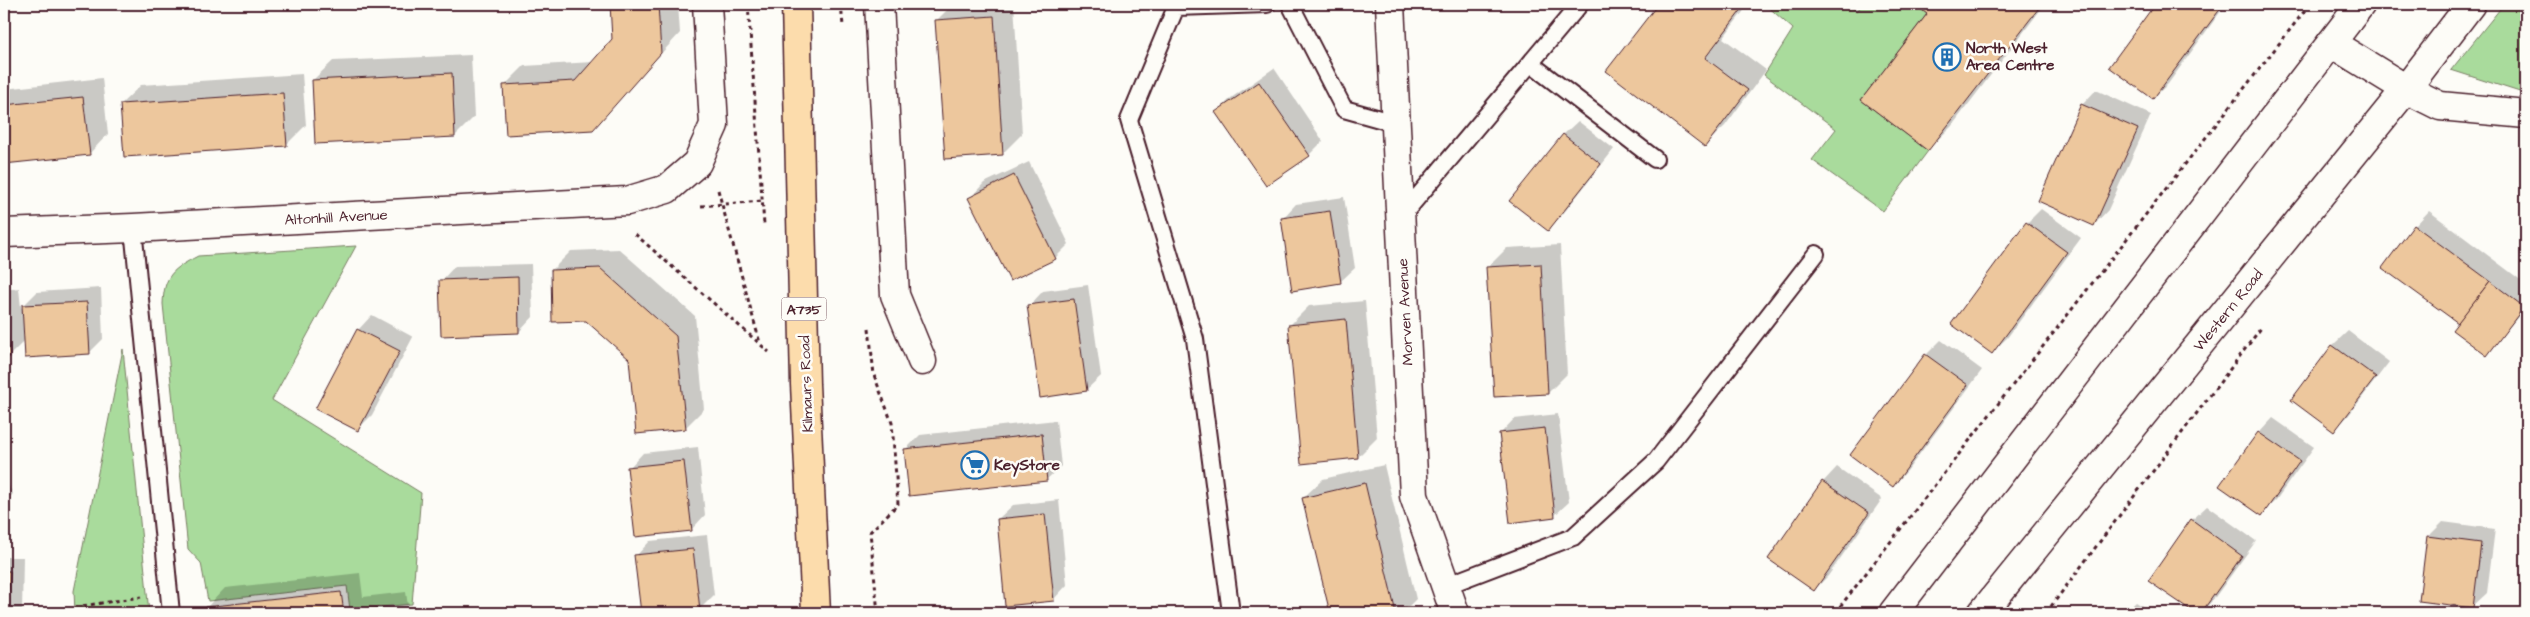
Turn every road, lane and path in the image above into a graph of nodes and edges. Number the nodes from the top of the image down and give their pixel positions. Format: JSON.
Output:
{"nodes":[{"id":1,"x":707,"y":4,"type":"edge"},
{"id":2,"x":796,"y":4,"type":"edge"},
{"id":3,"x":880,"y":4,"type":"edge"},
{"id":4,"x":1267,"y":4,"type":"edge"},
{"id":5,"x":1290,"y":4,"type":"edge"},
{"id":6,"x":1390,"y":4,"type":"edge"},
{"id":7,"x":1580,"y":4,"type":"edge"},
{"id":8,"x":2310,"y":4,"type":"edge"},
{"id":9,"x":2361,"y":4,"type":"edge"},
{"id":10,"x":2471,"y":4,"type":"edge"},
{"id":11,"x":2330,"y":43,"type":"junction"},
{"id":12,"x":1531,"y":64,"type":"junction"},
{"id":13,"x":2406,"y":89,"type":"junction"},
{"id":14,"x":2526,"y":114,"type":"edge"},
{"id":15,"x":1394,"y":123,"type":"junction"},
{"id":16,"x":706,"y":144,"type":"junction"},
{"id":17,"x":1655,"y":159,"type":"dead end"},
{"id":18,"x":599,"y":202,"type":"junction"},
{"id":19,"x":1400,"y":218,"type":"junction"},
{"id":20,"x":133,"y":228,"type":"junction"},
{"id":21,"x":4,"y":233,"type":"edge"},
{"id":22,"x":1816,"y":254,"type":"dead end"},
{"id":23,"x":760,"y":344,"type":"junction"},
{"id":24,"x":922,"y":361,"type":"dead end"},
{"id":25,"x":805,"y":384,"type":"junction"},
{"id":26,"x":167,"y":577,"type":"junction"},
{"id":27,"x":1445,"y":586,"type":"junction"},
{"id":28,"x":82,"y":613,"type":"edge"},
{"id":29,"x":171,"y":613,"type":"edge"},
{"id":30,"x":816,"y":613,"type":"edge"},
{"id":31,"x":1231,"y":613,"type":"edge"},
{"id":32,"x":1455,"y":613,"type":"edge"},
{"id":33,"x":1836,"y":613,"type":"edge"},
{"id":34,"x":1893,"y":613,"type":"edge"},
{"id":35,"x":1982,"y":613,"type":"edge"}],
"edges":[{"from":1,"to":16,"type":"street"},
{"from":2,"to":25,"type":"main road","name":"Kilmaurs Road","number":"A735"},
{"from":3,"to":24,"type":"street"},
{"from":4,"to":31,"type":"lane"},
{"from":5,"to":15,"type":"lane"},
{"from":6,"to":15,"type":"street","name":"Morven Avenue"},
{"from":7,"to":12,"type":"lane"},
{"from":8,"to":33,"type":"path"},
{"from":9,"to":11,"type":"street"},
{"from":10,"to":13,"type":"street","name":"Western Road"},
{"from":11,"to":13,"type":"street"},
{"from":11,"to":34,"type":"street"},
{"from":12,"to":17,"type":"lane"},
{"from":12,"to":19,"type":"lane"},
{"from":13,"to":14,"type":"street"},
{"from":13,"to":35,"type":"street","name":"Western Road"},
{"from":15,"to":19,"type":"street","name":"Morven Avenue"},
{"from":16,"to":18,"type":"street","name":"Altonhill Avenue"},
{"from":16,"to":23,"type":"path"},
{"from":18,"to":20,"type":"street","name":"Altonhill Avenue"},
{"from":18,"to":23,"type":"path"},
{"from":19,"to":27,"type":"street","name":"Morven Avenue"},
{"from":20,"to":21,"type":"street","name":"Altonhill Avenue"},
{"from":20,"to":26,"type":"lane"},
{"from":22,"to":27,"type":"lane"},
{"from":23,"to":25,"type":"path"},
{"from":25,"to":30,"type":"main road","name":"Kilmaurs Road","number":"A735"},
{"from":26,"to":28,"type":"path"},
{"from":26,"to":29,"type":"lane"},
{"from":27,"to":32,"type":"street","name":"Morven Avenue"}]}
